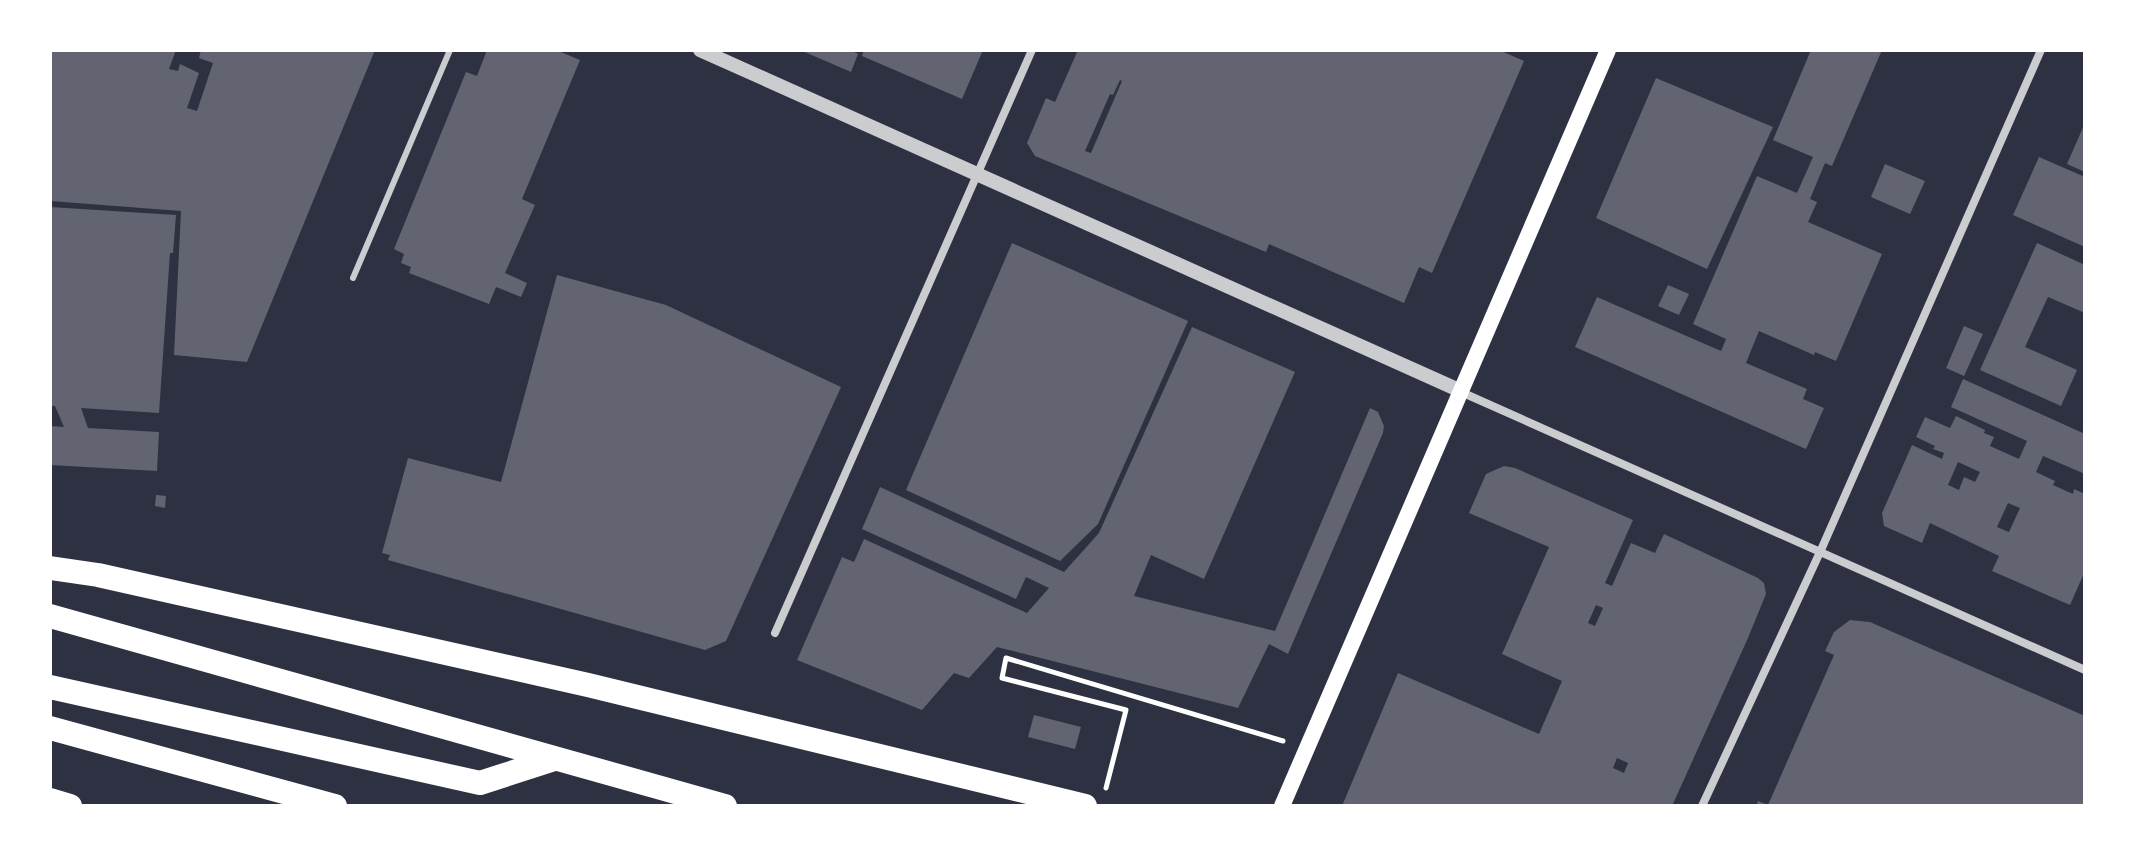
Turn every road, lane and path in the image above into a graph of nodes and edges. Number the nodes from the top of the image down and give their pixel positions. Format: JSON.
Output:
{"nodes":[{"id":1,"x":450,"y":50,"type":"edge"},
{"id":2,"x":700,"y":50,"type":"edge"},
{"id":3,"x":1032,"y":50,"type":"edge"},
{"id":4,"x":1608,"y":50,"type":"edge"},
{"id":5,"x":2041,"y":50,"type":"edge"},
{"id":6,"x":977,"y":172,"type":"junction"},
{"id":7,"x":353,"y":278,"type":"dead end"},
{"id":8,"x":1461,"y":391,"type":"junction"},
{"id":9,"x":1821,"y":550,"type":"junction"},
{"id":10,"x":50,"y":568,"type":"edge"},
{"id":11,"x":50,"y":616,"type":"edge"},
{"id":12,"x":775,"y":633,"type":"dead end"},
{"id":13,"x":2085,"y":670,"type":"edge"},
{"id":14,"x":50,"y":687,"type":"edge"},
{"id":15,"x":50,"y":728,"type":"edge"},
{"id":16,"x":1307,"y":748,"type":"junction"},
{"id":17,"x":554,"y":759,"type":"junction"},
{"id":18,"x":1105,"y":792,"type":"dead end"},
{"id":19,"x":50,"y":800,"type":"edge"},
{"id":20,"x":70,"y":806,"type":"edge"},
{"id":21,"x":335,"y":806,"type":"edge"},
{"id":22,"x":725,"y":806,"type":"edge"},
{"id":23,"x":1085,"y":806,"type":"edge"},
{"id":24,"x":1282,"y":806,"type":"edge"},
{"id":25,"x":1702,"y":806,"type":"edge"}],
"edges":[{"from":1,"to":7,"type":"lane"},
{"from":2,"to":6,"type":"street"},
{"from":3,"to":6,"type":"street"},
{"from":4,"to":8,"type":"main road"},
{"from":5,"to":9,"type":"street"},
{"from":6,"to":8,"type":"street"},
{"from":6,"to":12,"type":"street"},
{"from":8,"to":9,"type":"street"},
{"from":8,"to":16,"type":"main road"},
{"from":9,"to":13,"type":"street"},
{"from":9,"to":25,"type":"street"},
{"from":10,"to":23,"type":"highway"},
{"from":11,"to":17,"type":"highway"},
{"from":14,"to":17,"type":"highway"},
{"from":15,"to":21,"type":"highway"},
{"from":16,"to":18,"type":"path"},
{"from":16,"to":24,"type":"main road"},
{"from":17,"to":22,"type":"highway"},
{"from":19,"to":20,"type":"highway"}]}
